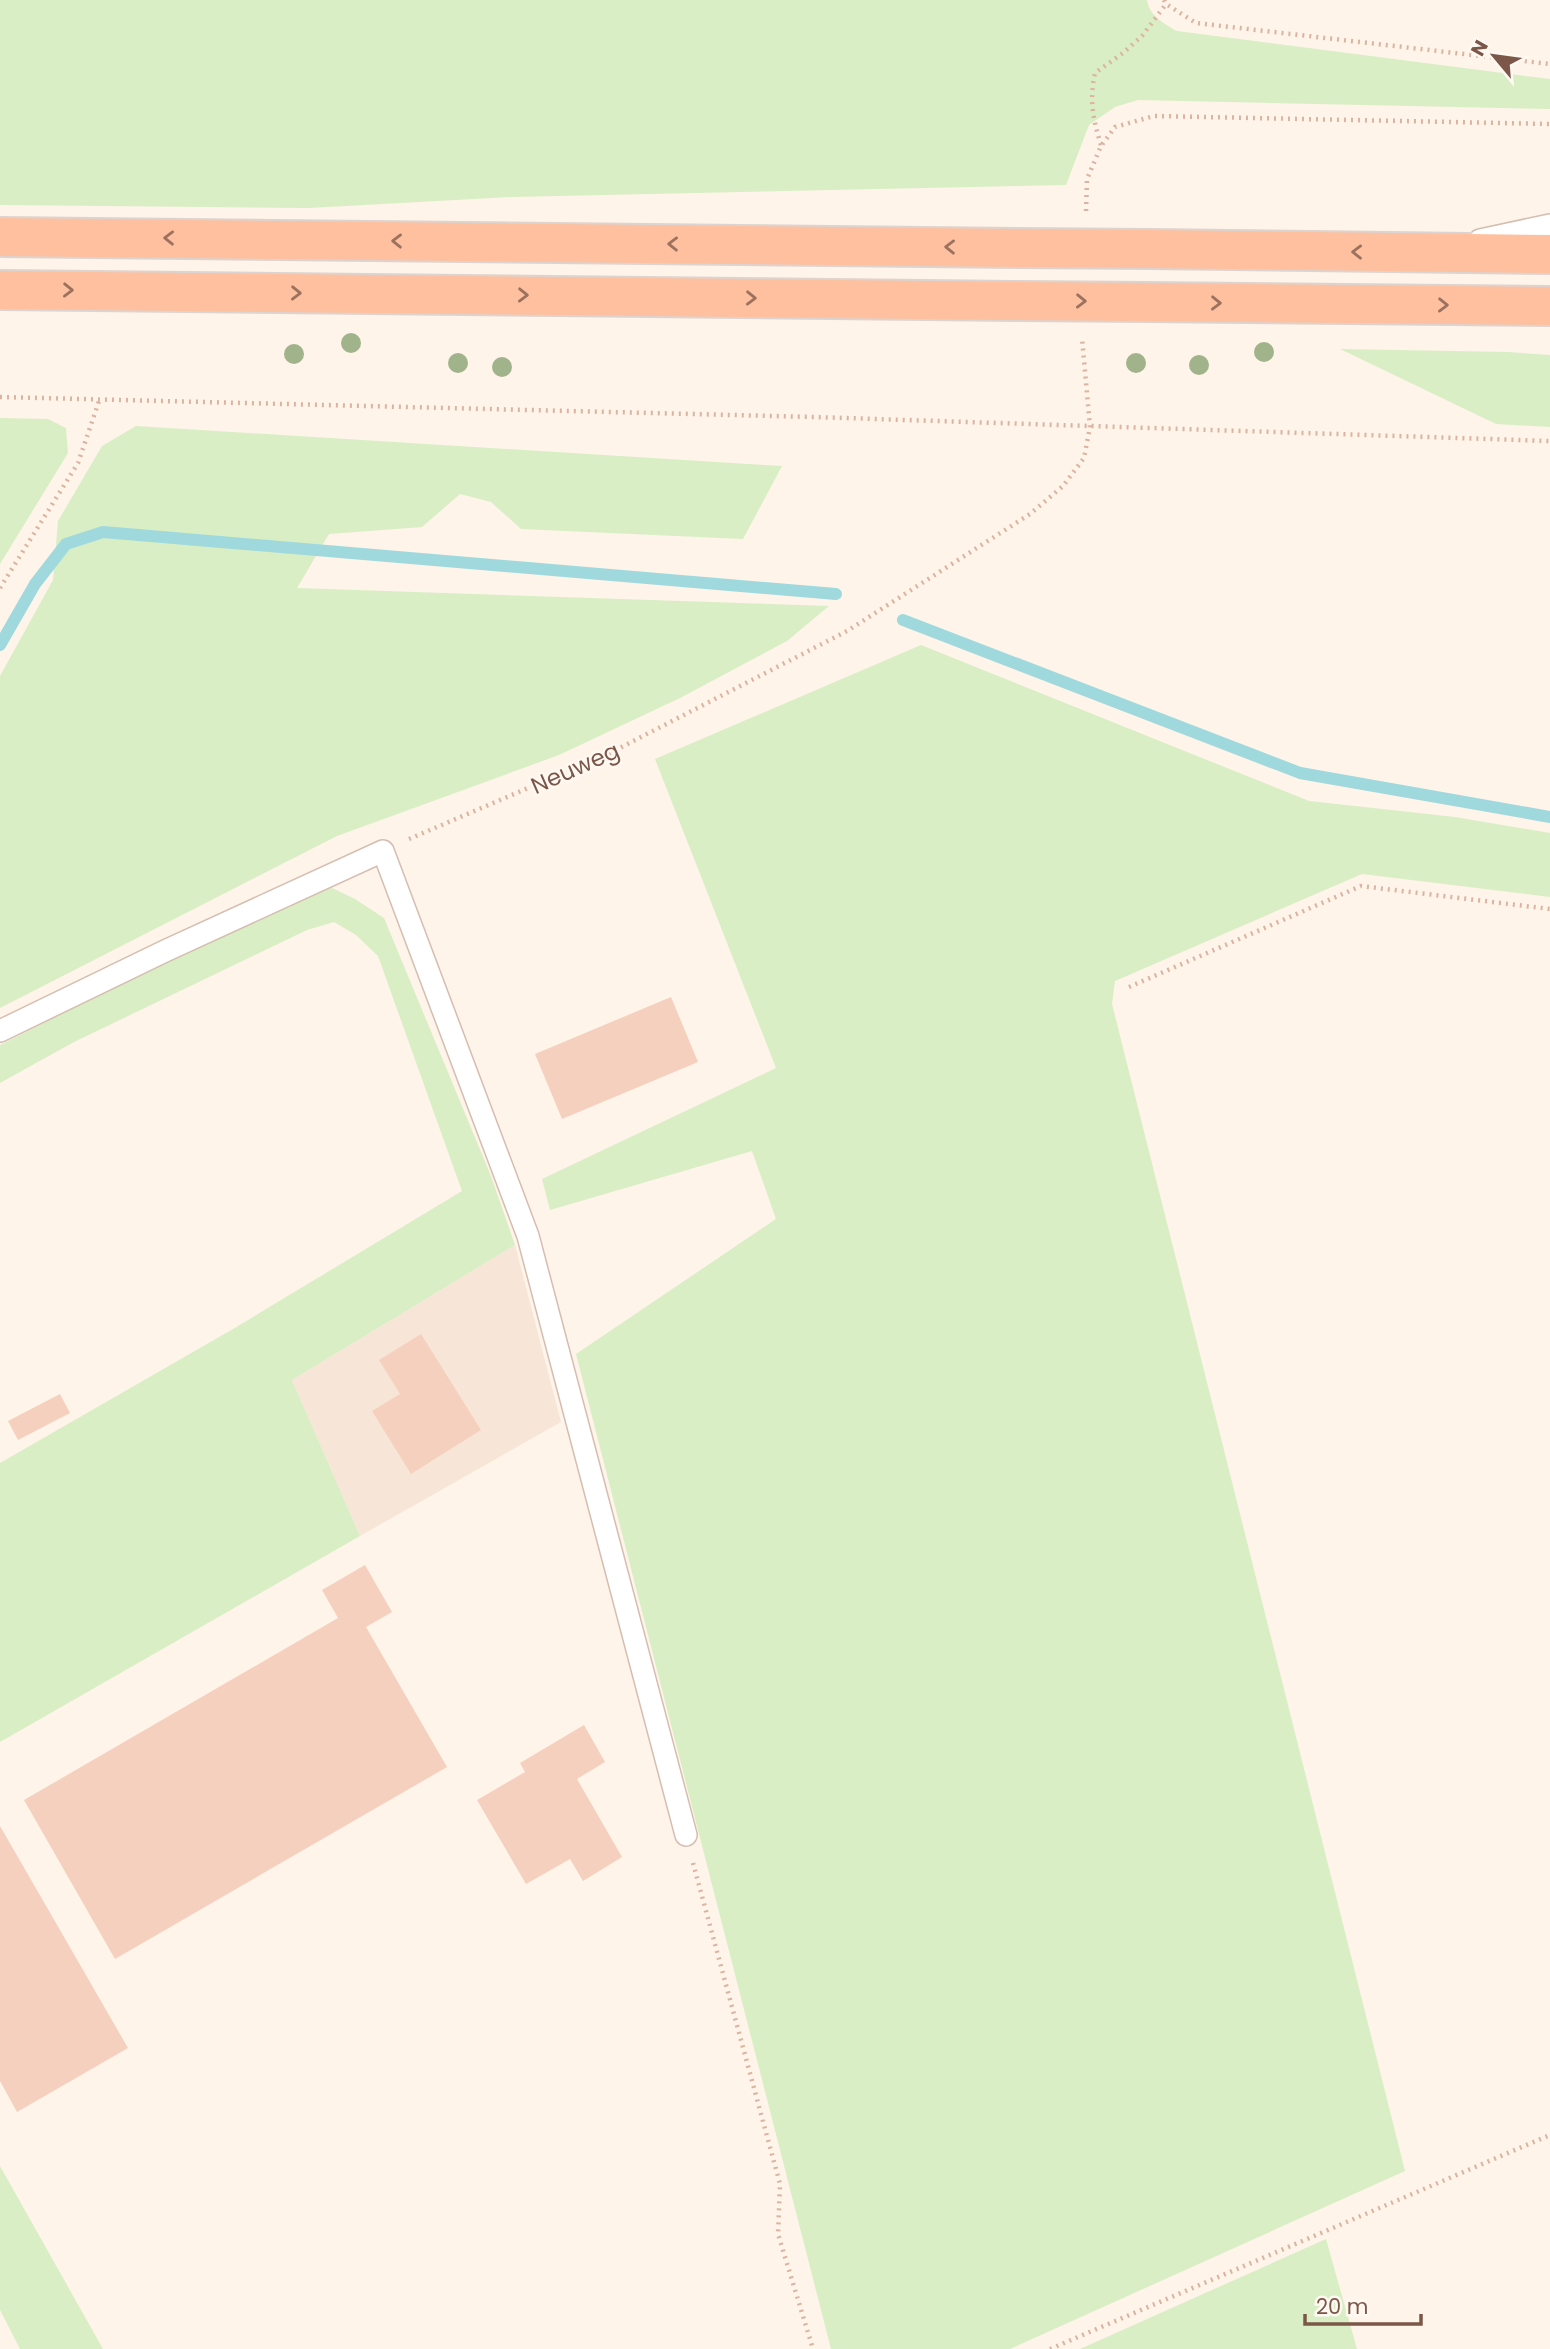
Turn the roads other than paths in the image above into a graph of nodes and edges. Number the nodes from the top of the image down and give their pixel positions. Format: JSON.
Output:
{"nodes":[{"id":1,"x":1550,"y":225,"type":"edge"},
{"id":2,"x":0,"y":237,"type":"edge"},
{"id":3,"x":1426,"y":253,"type":"junction"},
{"id":4,"x":1550,"y":254,"type":"edge"},
{"id":5,"x":0,"y":290,"type":"edge"},
{"id":6,"x":1550,"y":306,"type":"edge"},
{"id":7,"x":0,"y":1031,"type":"edge"},
{"id":8,"x":686,"y":1835,"type":"road end"}],
"edges":[{"from":1,"to":3,"type":"lane"},
{"from":3,"to":2,"type":"highway","one_way":true,"bridge":true},
{"from":3,"to":4,"type":"highway"},
{"from":5,"to":6,"type":"highway","one_way":true,"bridge":true},
{"from":7,"to":8,"type":"lane"}]}
